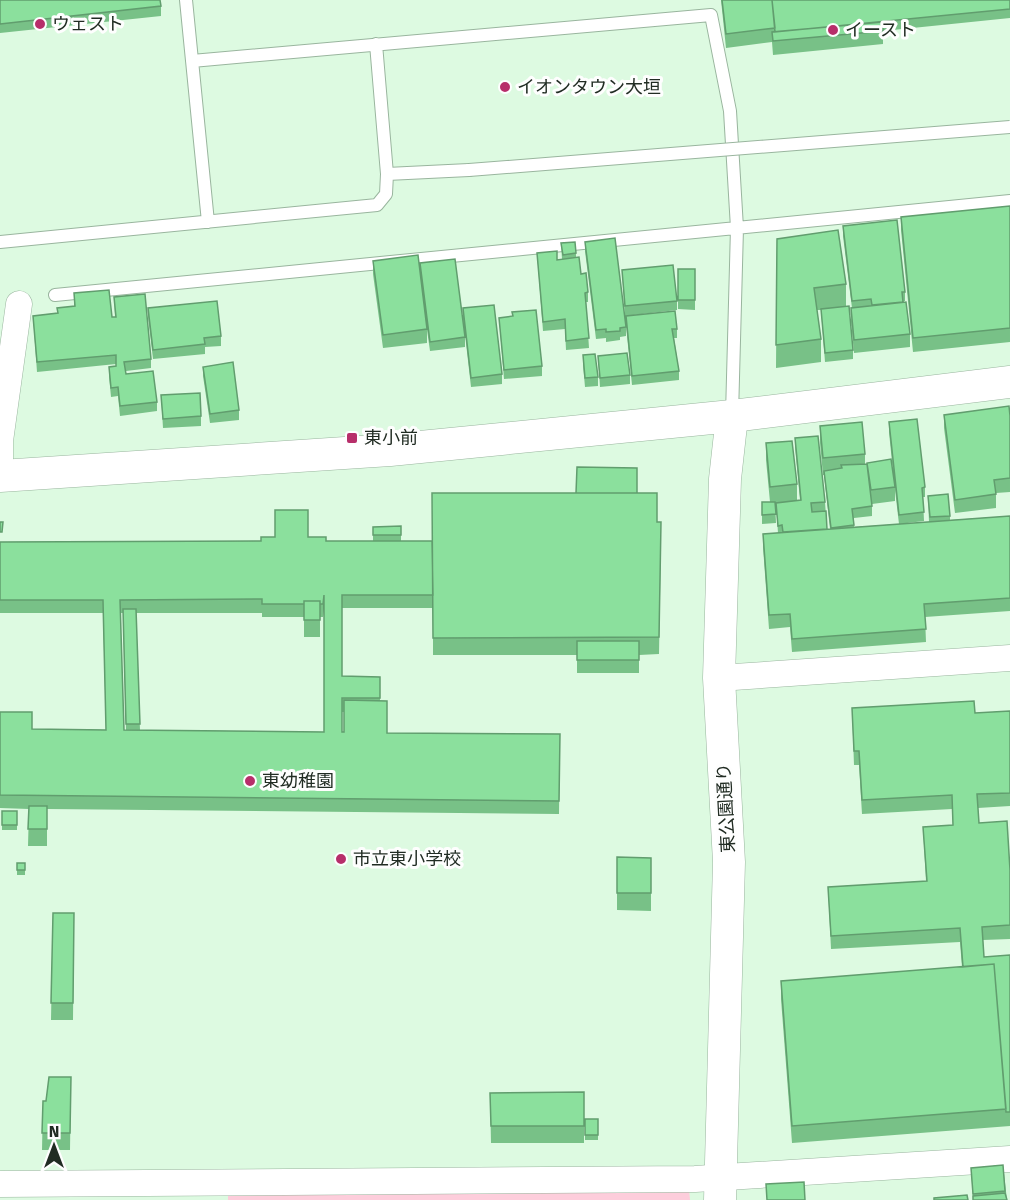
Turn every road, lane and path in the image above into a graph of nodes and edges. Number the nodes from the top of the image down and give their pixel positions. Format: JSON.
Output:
{"nodes":[{"id":1,"x":186,"y":0,"type":"edge"},
{"id":2,"x":376,"y":44,"type":"junction"},
{"id":3,"x":192,"y":61,"type":"junction"},
{"id":4,"x":1010,"y":127,"type":"edge"},
{"id":5,"x":387,"y":174,"type":"junction"},
{"id":6,"x":1010,"y":201,"type":"edge"},
{"id":7,"x":208,"y":222,"type":"junction"},
{"id":8,"x":737,"y":228,"type":"junction"},
{"id":9,"x":0,"y":242,"type":"edge"},
{"id":10,"x":56,"y":294,"type":"dead end"},
{"id":11,"x":19,"y":304,"type":"dead end"},
{"id":12,"x":1010,"y":382,"type":"edge"},
{"id":13,"x":732,"y":416,"type":"junction"},
{"id":14,"x":0,"y":476,"type":"edge"},
{"id":15,"x":1010,"y":658,"type":"edge"},
{"id":16,"x":719,"y":678,"type":"junction"},
{"id":17,"x":1010,"y":1159,"type":"edge"},
{"id":18,"x":0,"y":1184,"type":"edge"},
{"id":19,"x":720,"y":1189,"type":"edge"}],
"edges":[{"from":1,"to":3,"type":"lane"},
{"from":2,"to":3,"type":"lane"},
{"from":2,"to":5,"type":"lane"},
{"from":2,"to":8,"type":"lane"},
{"from":3,"to":7,"type":"lane"},
{"from":4,"to":5,"type":"lane","bridge":true},
{"from":5,"to":7,"type":"lane"},
{"from":6,"to":8,"type":"lane"},
{"from":7,"to":9,"type":"lane"},
{"from":8,"to":10,"type":"lane"},
{"from":8,"to":13,"type":"lane"},
{"from":11,"to":14,"type":"street"},
{"from":12,"to":13,"type":"street"},
{"from":13,"to":14,"type":"street"},
{"from":13,"to":16,"type":"street","name":"東公園通り"},
{"from":15,"to":16,"type":"street"},
{"from":16,"to":19,"type":"street","name":"東公園通り"},
{"from":17,"to":19,"type":"street"},
{"from":18,"to":19,"type":"street"}]}
